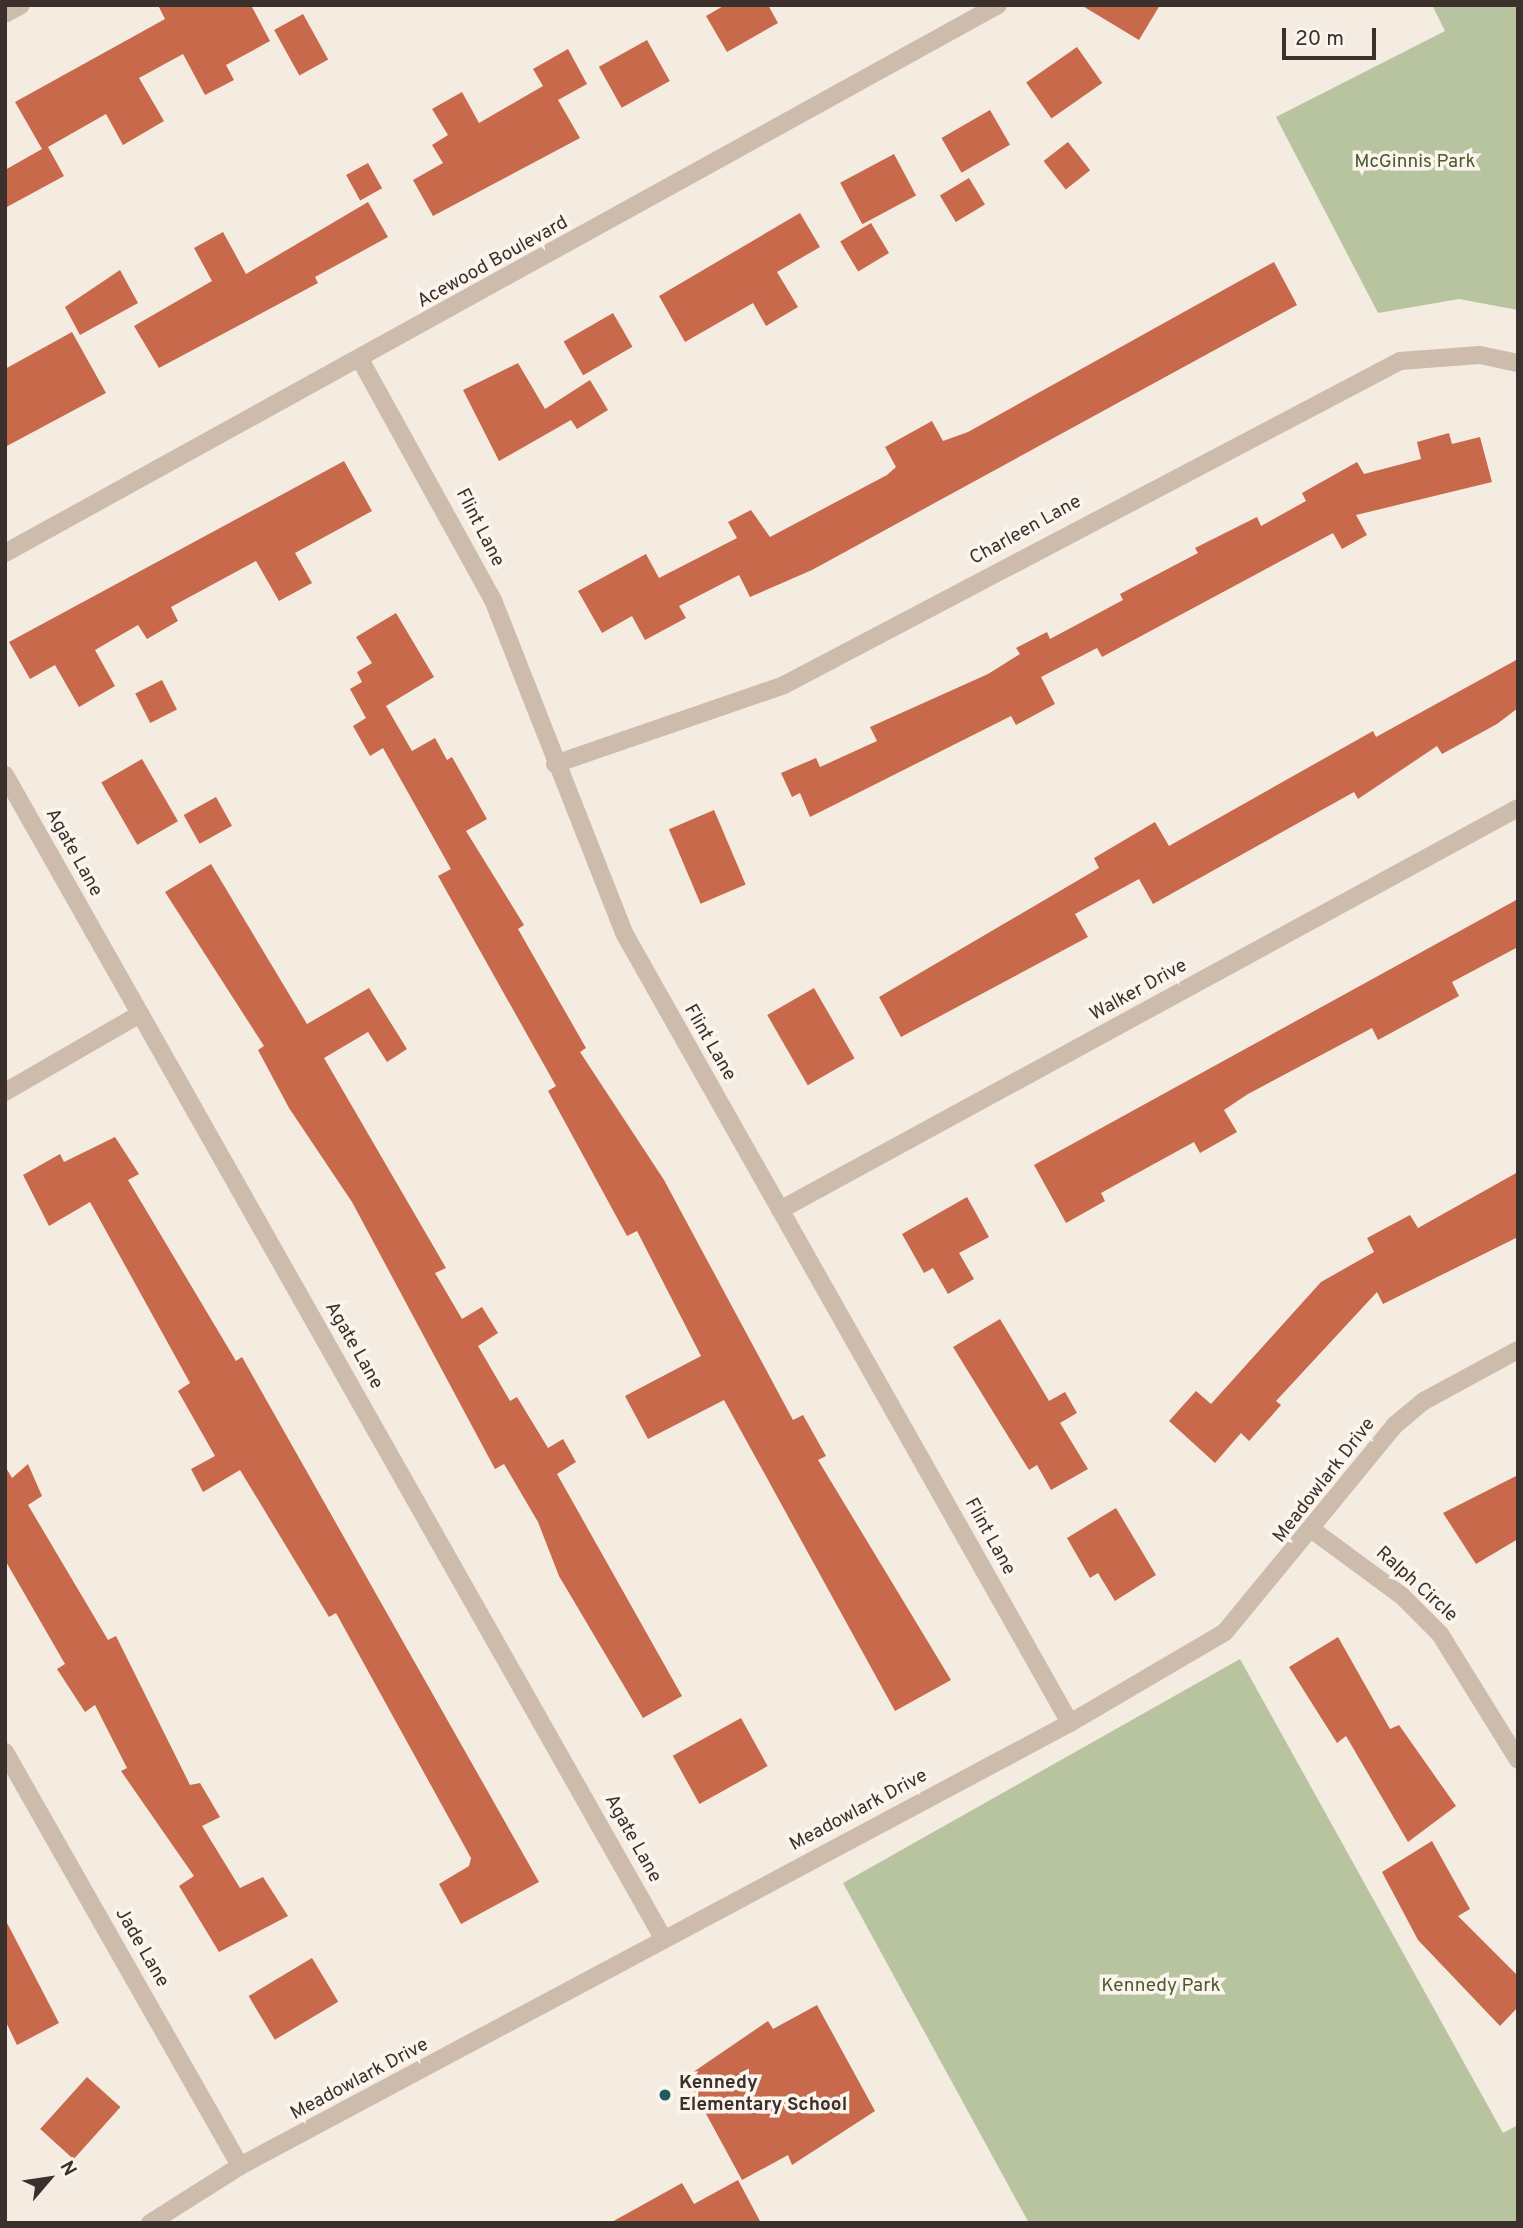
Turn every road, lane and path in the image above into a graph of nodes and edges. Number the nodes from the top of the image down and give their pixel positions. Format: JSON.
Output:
{"nodes":[{"id":1,"x":21,"y":5,"type":"edge"},
{"id":2,"x":998,"y":5,"type":"edge"},
{"id":3,"x":5,"y":14,"type":"edge"},
{"id":4,"x":361,"y":361,"type":"junction"},
{"id":5,"x":1518,"y":363,"type":"edge"},
{"id":6,"x":5,"y":553,"type":"edge"},
{"id":7,"x":555,"y":764,"type":"junction"},
{"id":8,"x":5,"y":775,"type":"edge"},
{"id":9,"x":1518,"y":808,"type":"edge"},
{"id":10,"x":140,"y":1014,"type":"junction"},
{"id":11,"x":5,"y":1092,"type":"edge"},
{"id":12,"x":780,"y":1210,"type":"junction"},
{"id":13,"x":1518,"y":1350,"type":"edge"},
{"id":14,"x":1311,"y":1529,"type":"junction"},
{"id":15,"x":1070,"y":1723,"type":"junction"},
{"id":16,"x":5,"y":1752,"type":"edge"},
{"id":17,"x":1518,"y":1760,"type":"edge"},
{"id":18,"x":663,"y":1938,"type":"junction"},
{"id":19,"x":240,"y":2166,"type":"junction"},
{"id":20,"x":150,"y":2223,"type":"edge"}],
"edges":[{"from":1,"to":3,"type":"street"},
{"from":2,"to":4,"type":"street","name":"Acewood Boulevard"},
{"from":4,"to":6,"type":"street","name":"Acewood Boulevard"},
{"from":4,"to":7,"type":"street","name":"Flint Lane"},
{"from":5,"to":7,"type":"street","name":"Charleen Lane"},
{"from":7,"to":12,"type":"street","name":"Flint Lane"},
{"from":8,"to":10,"type":"street","name":"Agate Lane"},
{"from":9,"to":12,"type":"street","name":"Walker Drive"},
{"from":10,"to":11,"type":"street"},
{"from":10,"to":18,"type":"street","name":"Agate Lane"},
{"from":12,"to":15,"type":"street","name":"Flint Lane"},
{"from":13,"to":14,"type":"street","name":"Meadowlark Drive"},
{"from":14,"to":15,"type":"street","name":"Meadowlark Drive"},
{"from":14,"to":17,"type":"street","name":"Ralph Circle"},
{"from":15,"to":18,"type":"street","name":"Meadowlark Drive"},
{"from":16,"to":19,"type":"street","name":"Jade Lane"},
{"from":18,"to":19,"type":"street","name":"Meadowlark Drive"},
{"from":19,"to":20,"type":"street","name":"Meadowlark Drive"}]}
